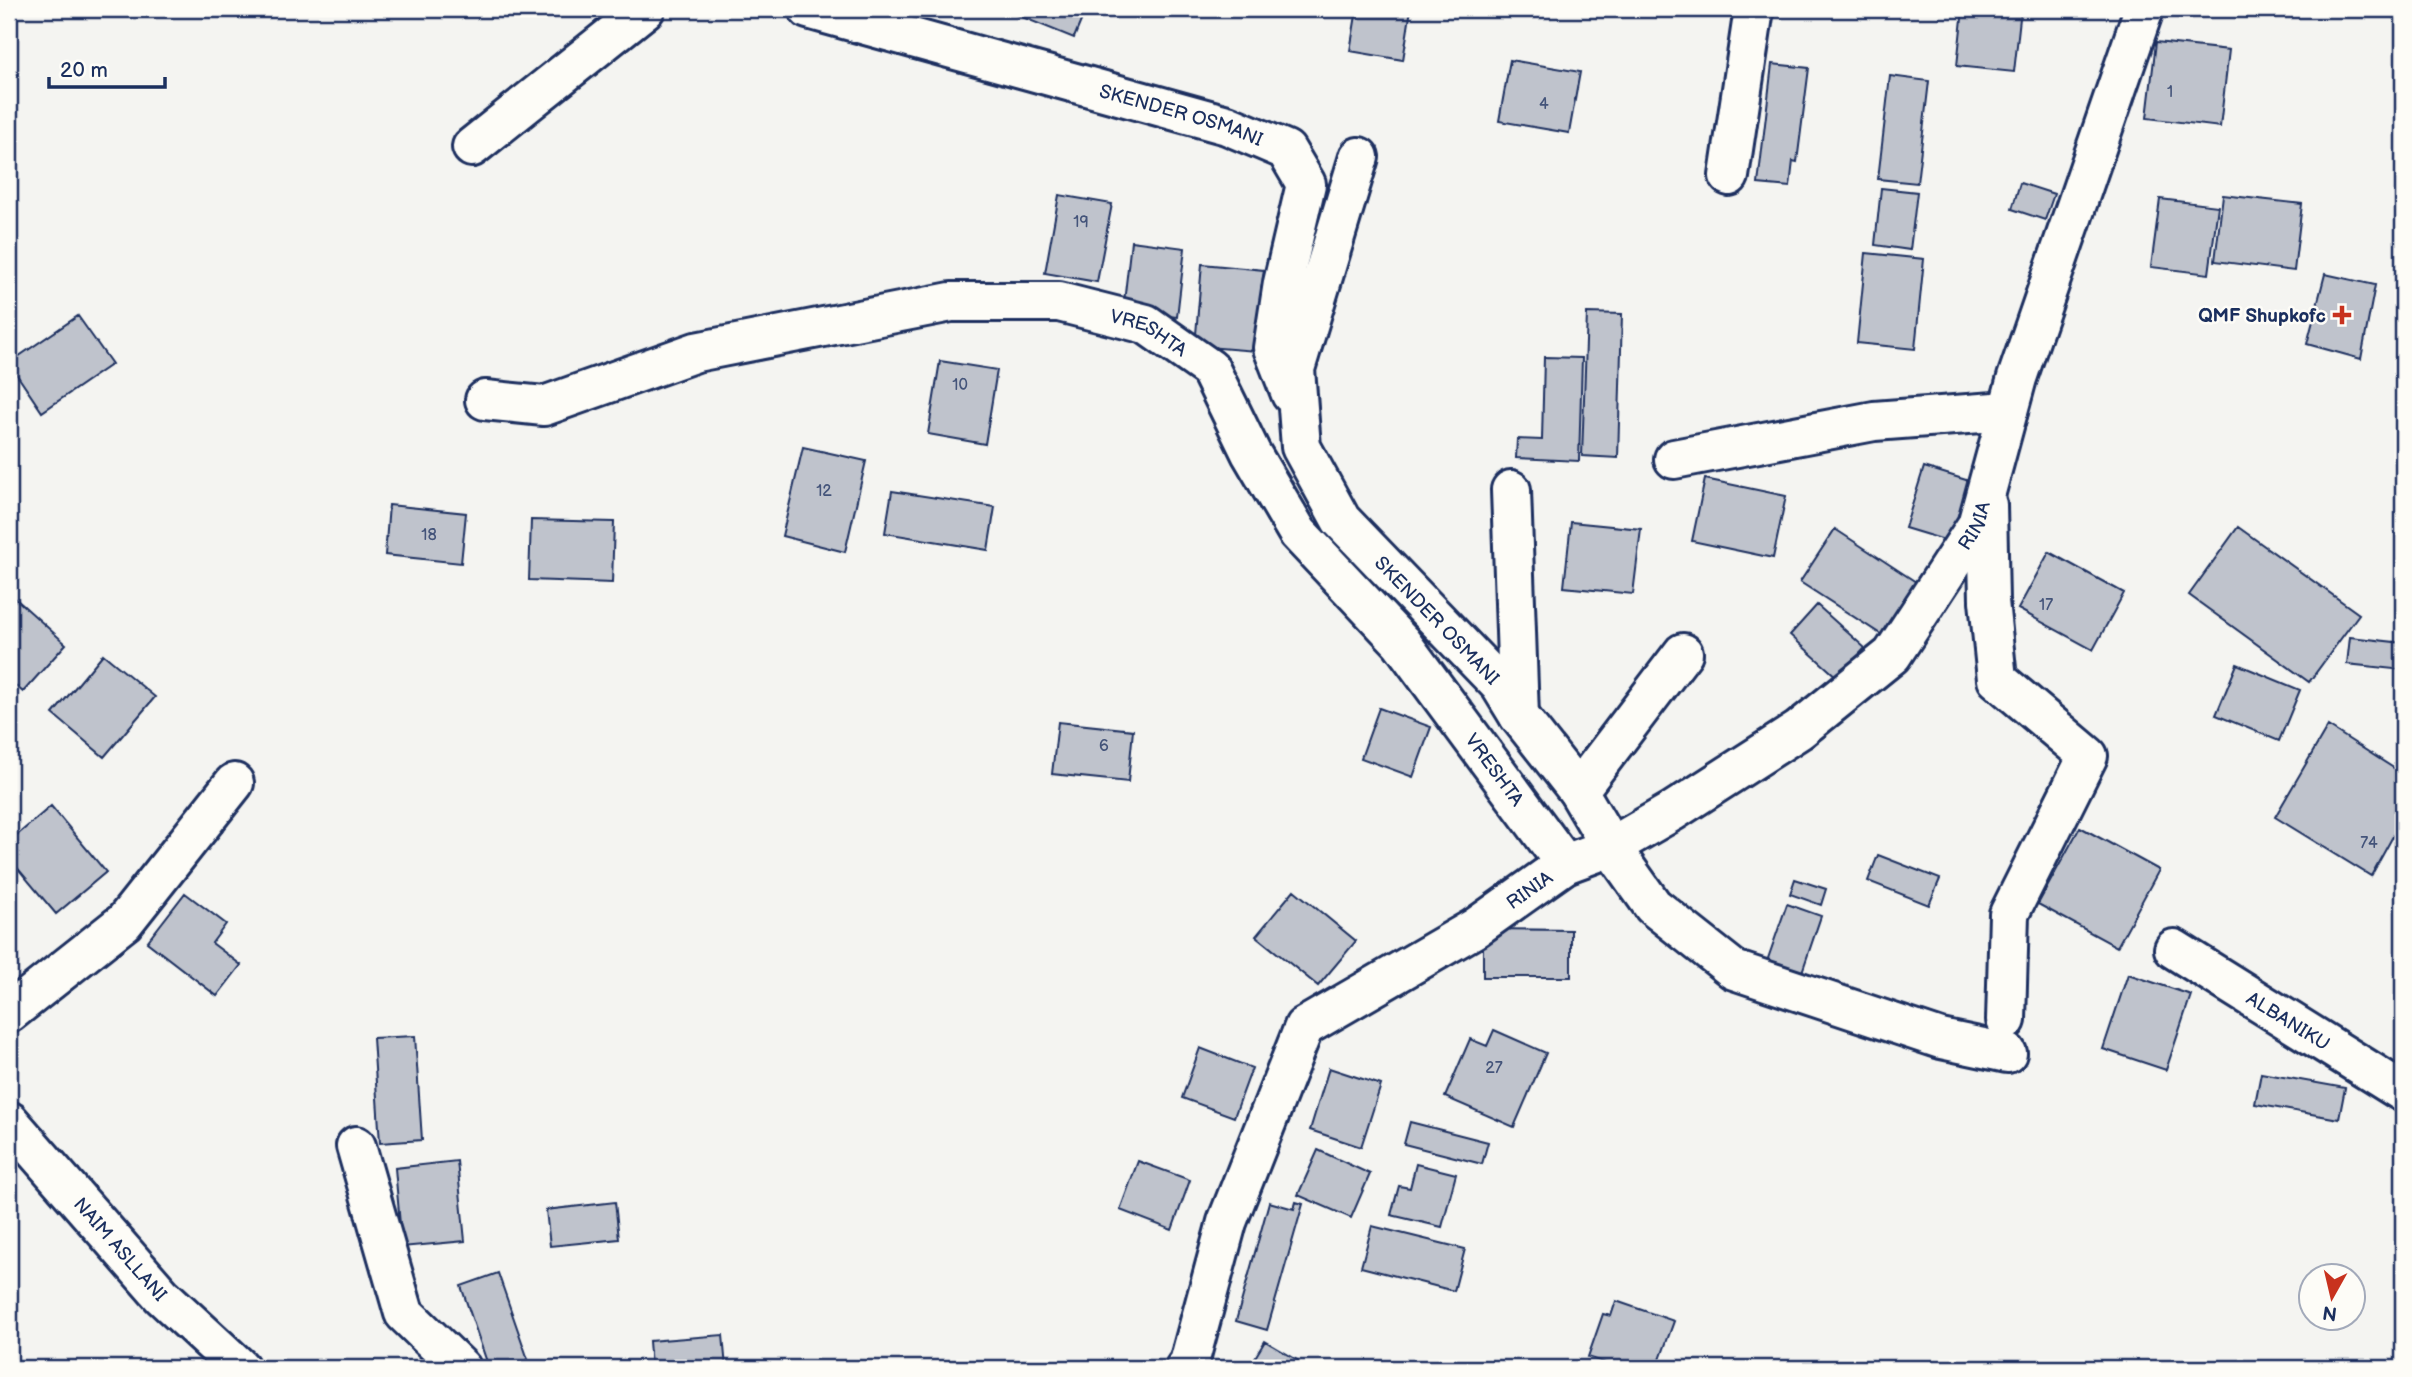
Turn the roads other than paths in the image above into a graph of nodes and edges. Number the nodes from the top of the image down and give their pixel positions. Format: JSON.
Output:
{"nodes":[{"id":1,"x":645,"y":9,"type":"edge"},
{"id":2,"x":808,"y":9,"type":"edge"},
{"id":3,"x":1754,"y":9,"type":"edge"},
{"id":4,"x":2144,"y":9,"type":"edge"},
{"id":5,"x":472,"y":148,"type":"dead end"},
{"id":6,"x":1359,"y":157,"type":"dead end"},
{"id":7,"x":1729,"y":176,"type":"dead end"},
{"id":8,"x":485,"y":400,"type":"dead end"},
{"id":9,"x":2008,"y":411,"type":"junction"},
{"id":10,"x":1299,"y":415,"type":"junction"},
{"id":11,"x":1674,"y":459,"type":"dead end"},
{"id":12,"x":1987,"y":489,"type":"junction"},
{"id":13,"x":1511,"y":490,"type":"dead end"},
{"id":14,"x":1683,"y":653,"type":"dead end"},
{"id":15,"x":1519,"y":716,"type":"junction"},
{"id":16,"x":234,"y":783,"type":"dead end"},
{"id":17,"x":1578,"y":791,"type":"junction"},
{"id":18,"x":1611,"y":847,"type":"junction"},
{"id":19,"x":1565,"y":864,"type":"junction"},
{"id":20,"x":2174,"y":948,"type":"dead end"},
{"id":21,"x":9,"y":1013,"type":"edge"},
{"id":22,"x":2006,"y":1036,"type":"joint"},
{"id":23,"x":2403,"y":1092,"type":"edge"},
{"id":24,"x":9,"y":1121,"type":"edge"},
{"id":25,"x":356,"y":1146,"type":"dead end"},
{"id":26,"x":240,"y":1368,"type":"edge"},
{"id":27,"x":461,"y":1368,"type":"edge"},
{"id":28,"x":1185,"y":1368,"type":"edge"}],
"edges":[{"from":1,"to":5,"type":"street"},
{"from":2,"to":10,"type":"street","name":"SKENDER OSMANI"},
{"from":3,"to":7,"type":"street"},
{"from":4,"to":9,"type":"street","name":"RINIA"},
{"from":6,"to":10,"type":"street","name":"SKENDER OSMANI"},
{"from":8,"to":19,"type":"street","name":"VRESHTA"},
{"from":9,"to":11,"type":"street"},
{"from":9,"to":12,"type":"street","name":"RINIA"},
{"from":10,"to":15,"type":"street","name":"SKENDER OSMANI"},
{"from":12,"to":18,"type":"street","name":"RINIA"},
{"from":12,"to":22,"type":"street","name":"RINIA"},
{"from":13,"to":15,"type":"street","name":"SKENDER OSMANI"},
{"from":14,"to":17,"type":"street"},
{"from":15,"to":17,"type":"street","name":"SKENDER OSMANI"},
{"from":16,"to":21,"type":"street"},
{"from":17,"to":18,"type":"street","name":"SKENDER OSMANI"},
{"from":18,"to":19,"type":"street","name":"RINIA"},
{"from":18,"to":22,"type":"street","name":"SKENDER OSMANI"},
{"from":19,"to":28,"type":"street","name":"RINIA"},
{"from":20,"to":23,"type":"street","name":"ALBANIKU"},
{"from":24,"to":26,"type":"street","name":"NAIM ASLLANI"},
{"from":25,"to":27,"type":"street"}]}
